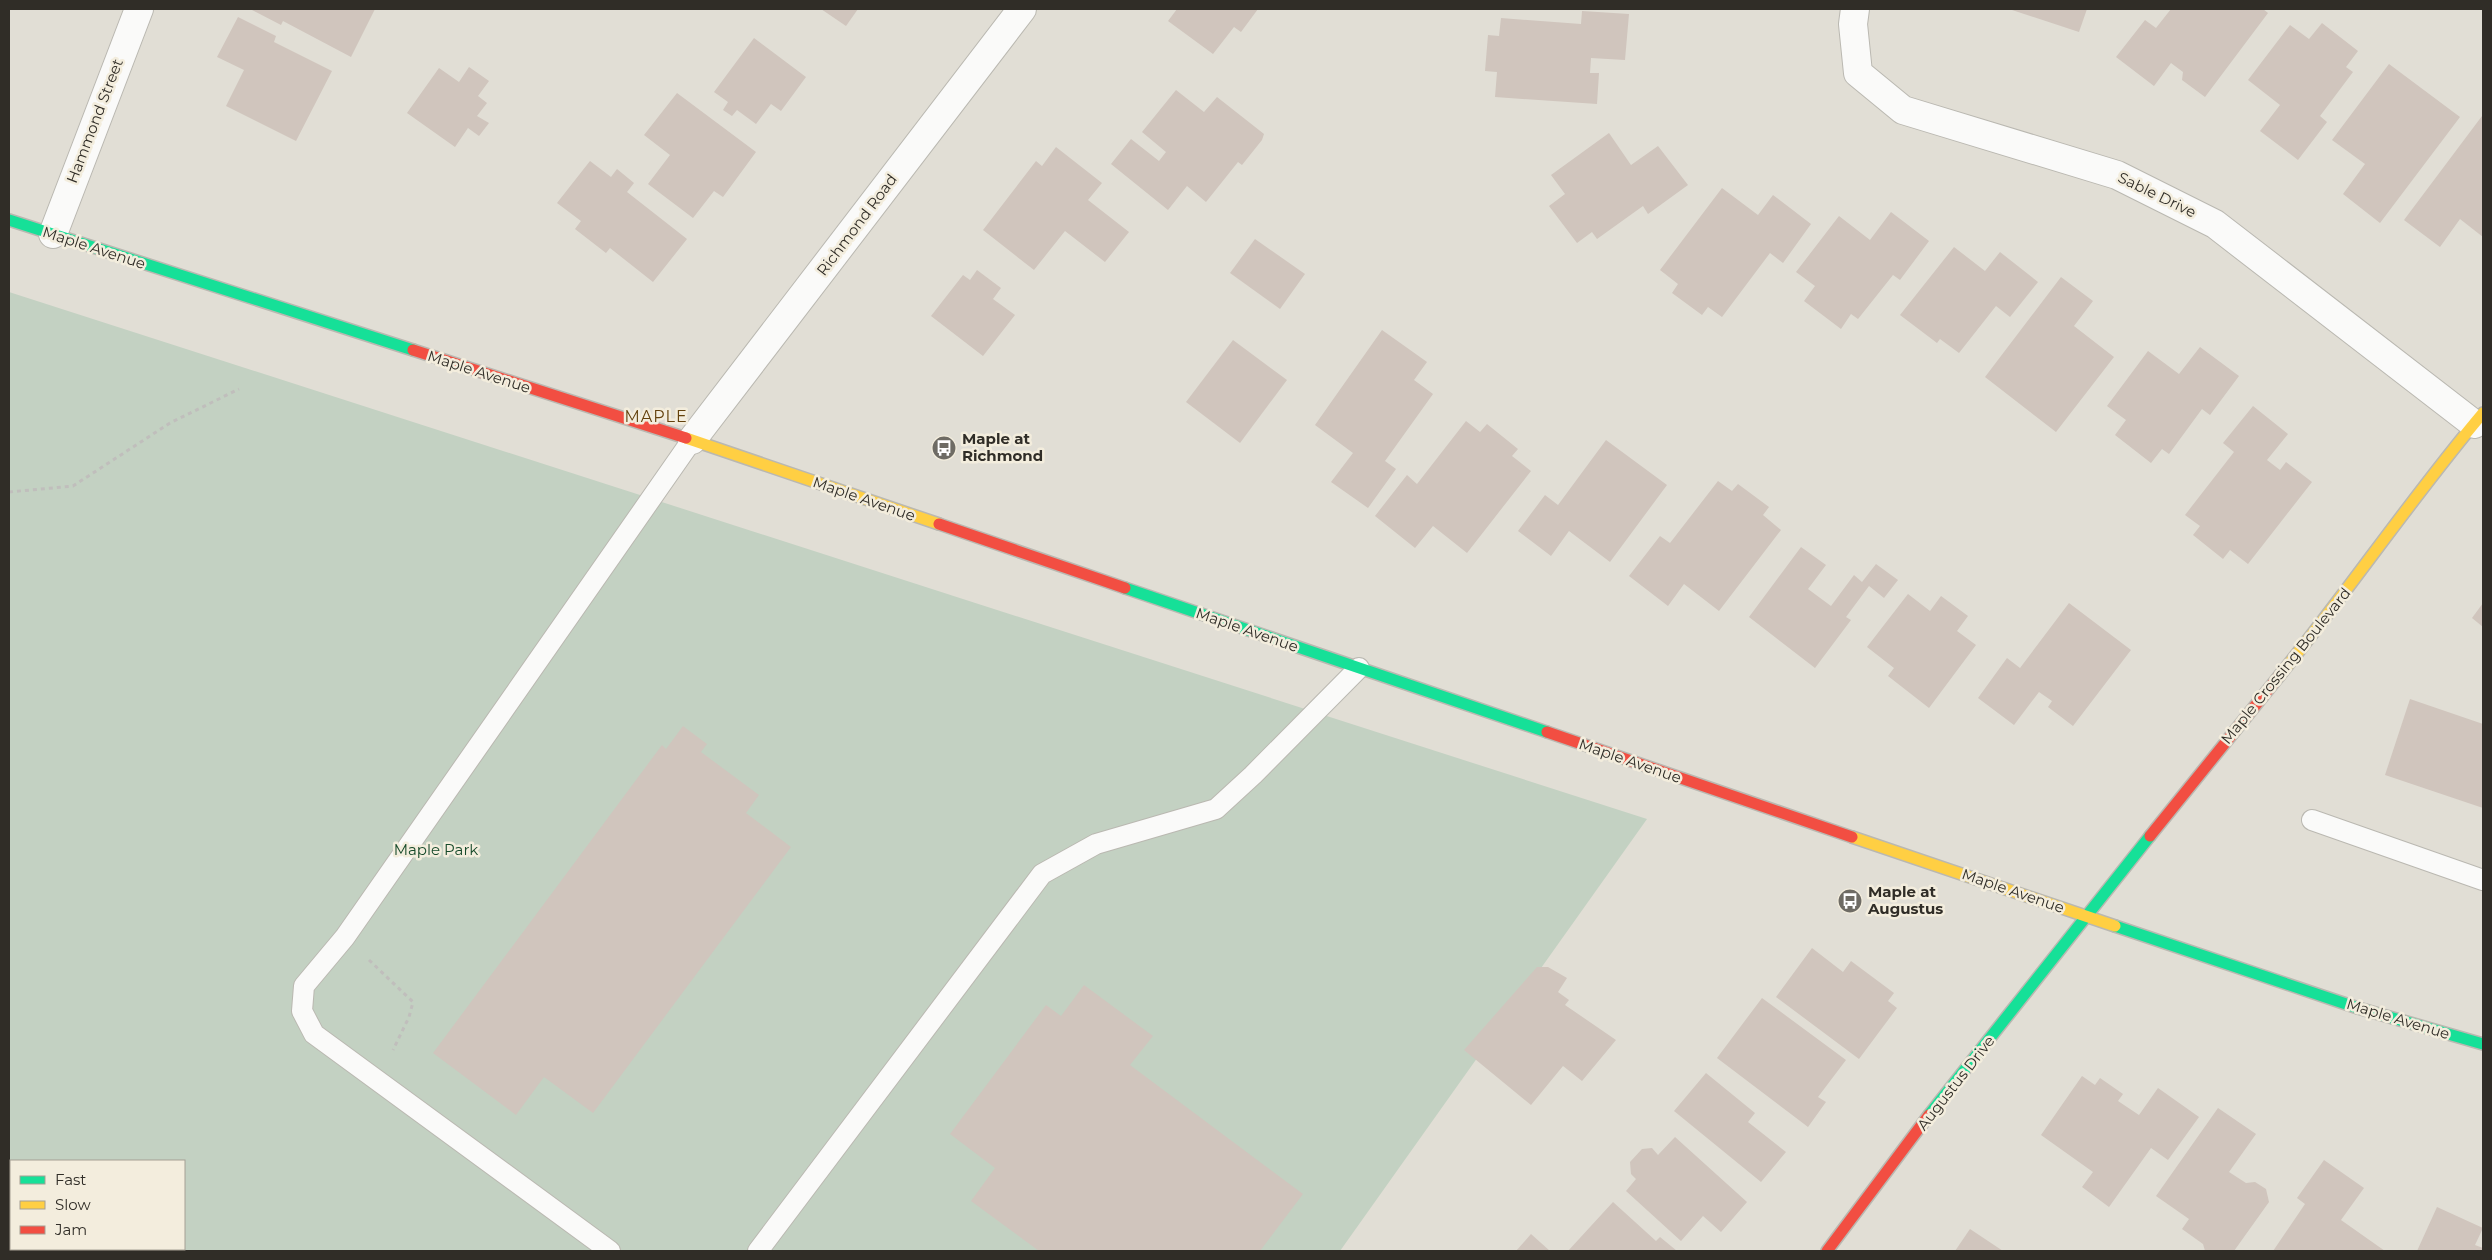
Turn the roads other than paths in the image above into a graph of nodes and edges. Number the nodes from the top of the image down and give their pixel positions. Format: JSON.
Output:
{"nodes":[{"id":1,"x":138,"y":9,"type":"edge"},
{"id":2,"x":1022,"y":9,"type":"edge"},
{"id":3,"x":1855,"y":9,"type":"edge"},
{"id":4,"x":9,"y":220,"type":"edge"},
{"id":5,"x":53,"y":234,"type":"junction"},
{"id":6,"x":2478,"y":418,"type":"edge"},
{"id":7,"x":692,"y":440,"type":"junction"},
{"id":8,"x":1360,"y":668,"type":"junction"},
{"id":9,"x":2312,"y":820,"type":"dead end"},
{"id":10,"x":2483,"y":880,"type":"edge"},
{"id":11,"x":2085,"y":916,"type":"junction"},
{"id":12,"x":2483,"y":1044,"type":"edge"},
{"id":13,"x":610,"y":1251,"type":"edge"},
{"id":14,"x":758,"y":1251,"type":"edge"},
{"id":15,"x":1828,"y":1251,"type":"edge"}],
"edges":[{"from":1,"to":5,"type":"street","name":"Hammond Street"},
{"from":2,"to":7,"type":"street","name":"Richmond Road"},
{"from":3,"to":6,"type":"street","name":"Sable Drive"},
{"from":4,"to":5,"type":"main road","name":"Maple Avenue"},
{"from":5,"to":7,"type":"main road","name":"Maple Avenue"},
{"from":6,"to":11,"type":"main road","name":"Maple Crossing Boulevard"},
{"from":7,"to":8,"type":"main road","name":"Maple Avenue"},
{"from":7,"to":13,"type":"lane"},
{"from":8,"to":11,"type":"main road","name":"Maple Avenue"},
{"from":8,"to":14,"type":"lane"},
{"from":9,"to":10,"type":"lane"},
{"from":11,"to":12,"type":"main road","name":"Maple Avenue"},
{"from":11,"to":15,"type":"main road","name":"Augustus Drive"}]}
